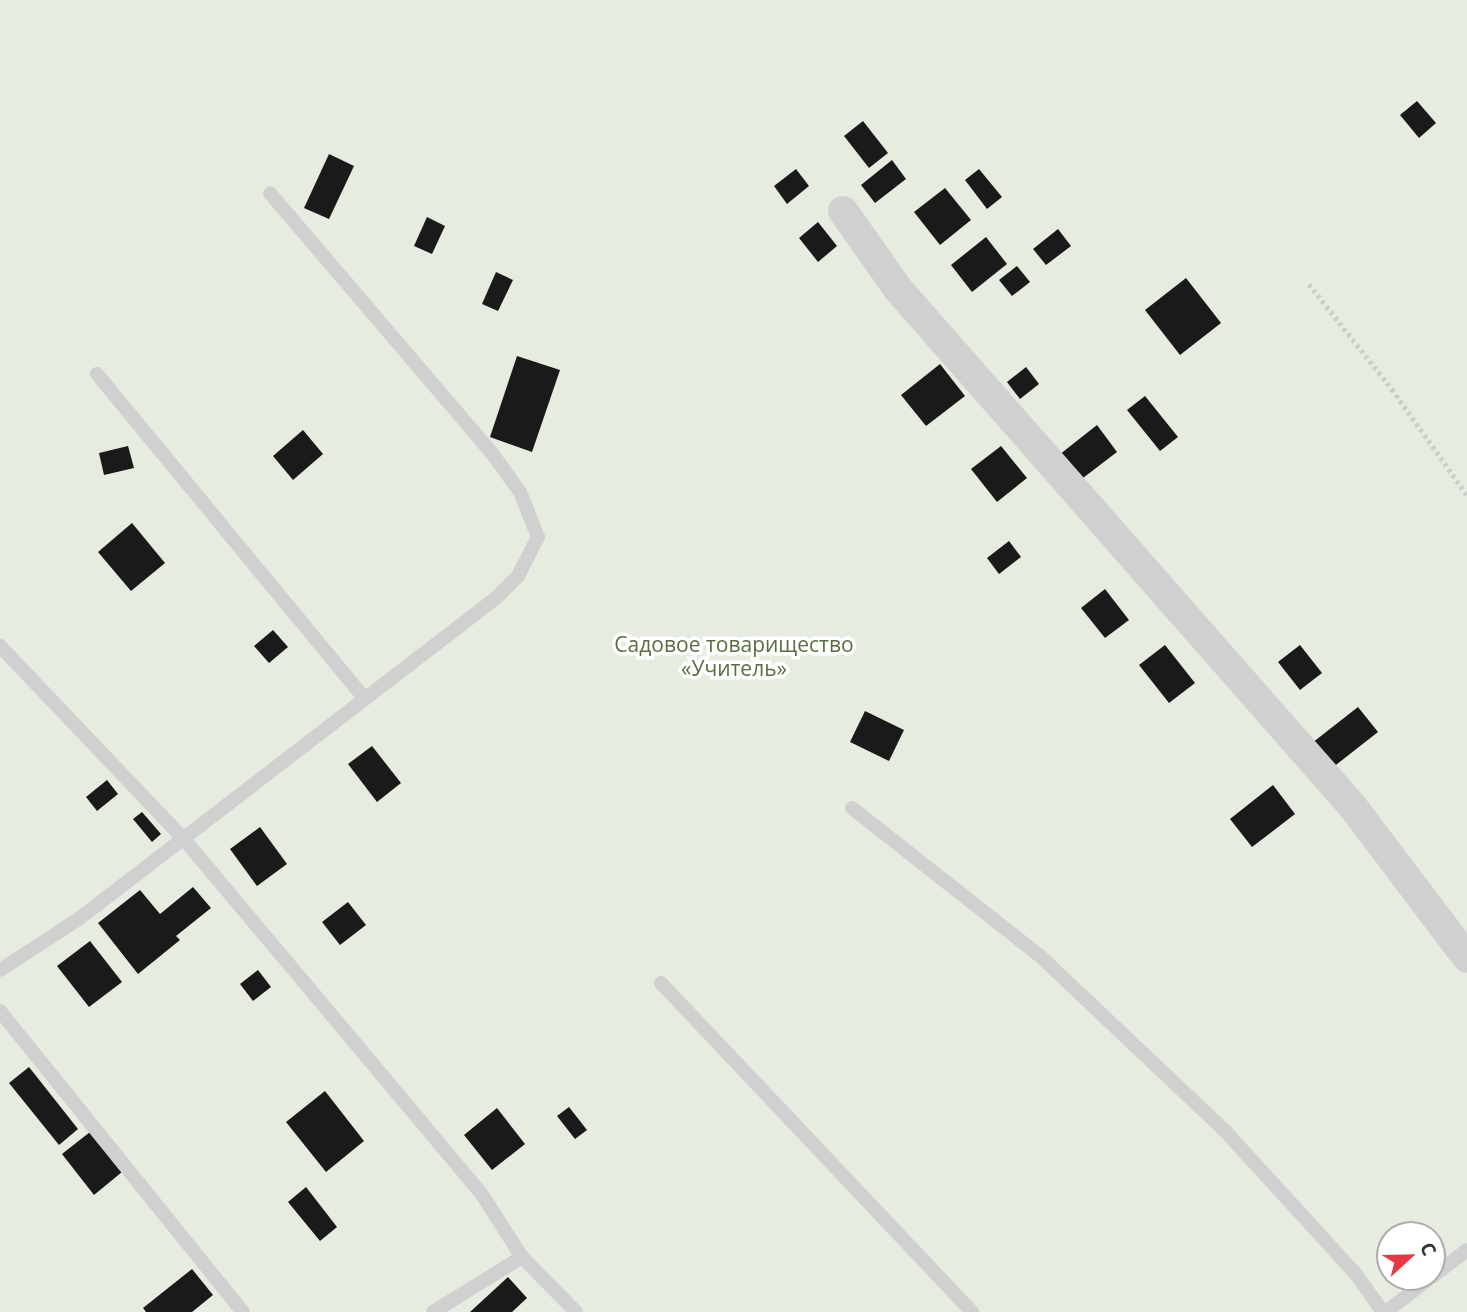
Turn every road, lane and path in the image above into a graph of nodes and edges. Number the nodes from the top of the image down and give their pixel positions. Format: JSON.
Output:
{"nodes":[{"id":1,"x":270,"y":192,"type":"dead end"},
{"id":2,"x":843,"y":211,"type":"dead end"},
{"id":3,"x":1308,"y":284,"type":"dead end"},
{"id":4,"x":97,"y":374,"type":"dead end"},
{"id":5,"x":1467,"y":495,"type":"edge"},
{"id":6,"x":0,"y":646,"type":"edge"},
{"id":7,"x":363,"y":697,"type":"junction"},
{"id":8,"x":852,"y":807,"type":"dead end"},
{"id":9,"x":183,"y":838,"type":"junction"},
{"id":10,"x":1467,"y":958,"type":"edge"},
{"id":11,"x":0,"y":970,"type":"edge"},
{"id":12,"x":661,"y":983,"type":"dead end"},
{"id":13,"x":0,"y":1011,"type":"edge"},
{"id":14,"x":1467,"y":1250,"type":"edge"},
{"id":15,"x":522,"y":1257,"type":"junction"},
{"id":16,"x":1446,"y":1266,"type":"edge"},
{"id":17,"x":1413,"y":1291,"type":"edge"},
{"id":18,"x":243,"y":1312,"type":"edge"},
{"id":19,"x":433,"y":1312,"type":"edge"},
{"id":20,"x":576,"y":1312,"type":"edge"},
{"id":21,"x":972,"y":1312,"type":"edge"},
{"id":22,"x":1385,"y":1312,"type":"edge"}],
"edges":[{"from":1,"to":7,"type":"lane"},
{"from":2,"to":10,"type":"street"},
{"from":3,"to":5,"type":"path"},
{"from":4,"to":7,"type":"lane"},
{"from":6,"to":9,"type":"lane"},
{"from":7,"to":9,"type":"lane"},
{"from":8,"to":22,"type":"lane"},
{"from":9,"to":11,"type":"lane"},
{"from":9,"to":15,"type":"lane"},
{"from":12,"to":21,"type":"lane"},
{"from":13,"to":18,"type":"lane"},
{"from":14,"to":16,"type":"lane"},
{"from":15,"to":19,"type":"lane"},
{"from":15,"to":20,"type":"lane"},
{"from":17,"to":22,"type":"lane"}]}
